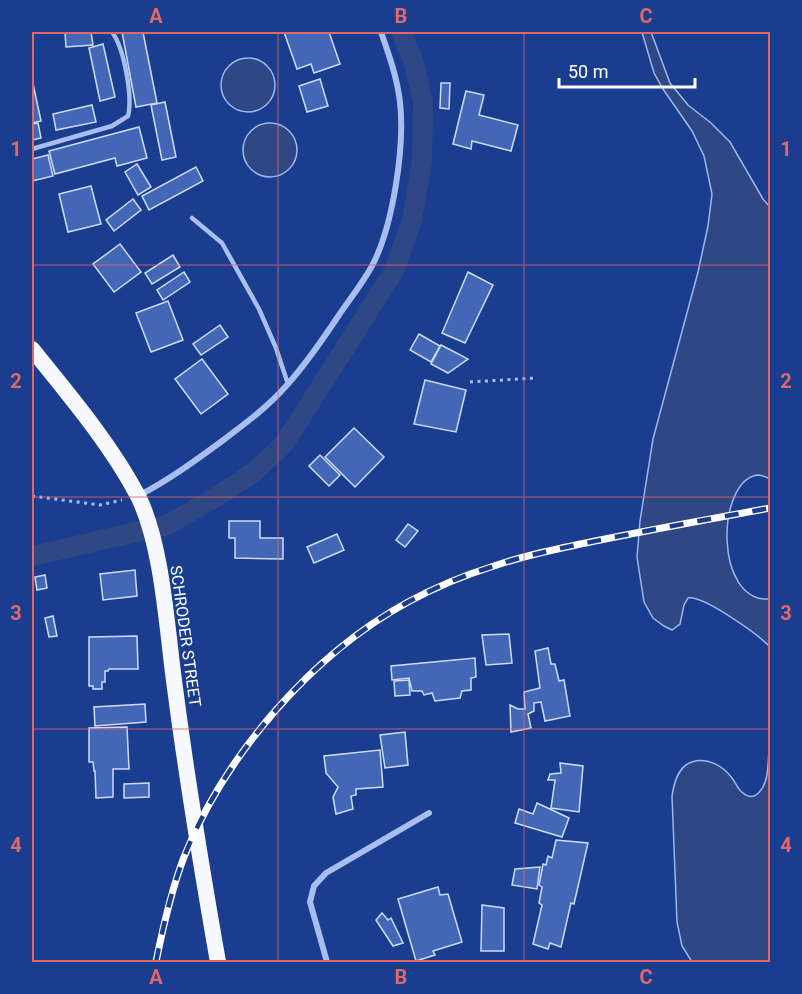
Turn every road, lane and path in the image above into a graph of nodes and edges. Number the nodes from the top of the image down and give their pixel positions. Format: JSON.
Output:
{"nodes":[{"id":1,"x":112,"y":32,"type":"edge"},
{"id":2,"x":381,"y":32,"type":"edge"},
{"id":3,"x":32,"y":149,"type":"edge"},
{"id":4,"x":192,"y":218,"type":"dead end"},
{"id":5,"x":32,"y":348,"type":"edge"},
{"id":6,"x":535,"y":378,"type":"dead end"},
{"id":7,"x":470,"y":382,"type":"dead end"},
{"id":8,"x":288,"y":384,"type":"junction"},
{"id":9,"x":32,"y":496,"type":"edge"},
{"id":10,"x":138,"y":497,"type":"junction"},
{"id":11,"x":429,"y":813,"type":"dead end"},
{"id":12,"x":218,"y":963,"type":"edge"},
{"id":13,"x":327,"y":963,"type":"edge"}],
"edges":[{"from":1,"to":3,"type":"lane"},
{"from":2,"to":8,"type":"street"},
{"from":4,"to":8,"type":"lane"},
{"from":5,"to":10,"type":"highway","name":"SCHRODER STREET"},
{"from":6,"to":7,"type":"path"},
{"from":8,"to":10,"type":"street"},
{"from":9,"to":10,"type":"path"},
{"from":10,"to":12,"type":"highway","name":"SCHRODER STREET"},
{"from":11,"to":13,"type":"street"}]}
